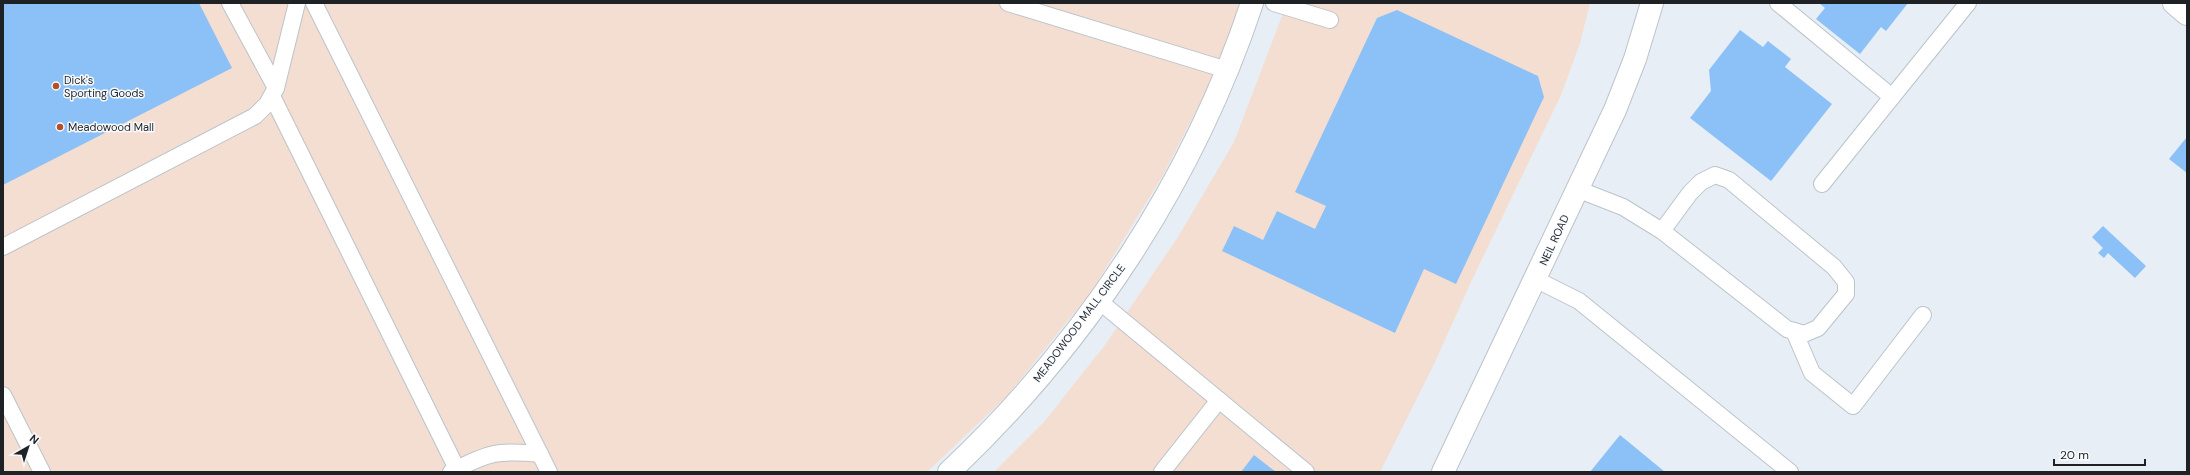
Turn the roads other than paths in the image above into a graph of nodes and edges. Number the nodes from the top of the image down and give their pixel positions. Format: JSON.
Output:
{"nodes":[{"id":1,"x":230,"y":3,"type":"edge"},
{"id":2,"x":297,"y":3,"type":"edge"},
{"id":3,"x":314,"y":3,"type":"edge"},
{"id":4,"x":1008,"y":3,"type":"edge"},
{"id":5,"x":1252,"y":3,"type":"edge"},
{"id":6,"x":1274,"y":3,"type":"edge"},
{"id":7,"x":1652,"y":3,"type":"edge"},
{"id":8,"x":1778,"y":3,"type":"edge"},
{"id":9,"x":1968,"y":3,"type":"edge"},
{"id":10,"x":2174,"y":3,"type":"edge"},
{"id":11,"x":2187,"y":14,"type":"edge"},
{"id":12,"x":1330,"y":20,"type":"dead end"},
{"id":13,"x":1227,"y":70,"type":"junction"},
{"id":14,"x":274,"y":92,"type":"junction"},
{"id":15,"x":1892,"y":97,"type":"junction"},
{"id":16,"x":1822,"y":184,"type":"dead end"},
{"id":17,"x":1577,"y":189,"type":"junction"},
{"id":18,"x":1662,"y":231,"type":"junction"},
{"id":19,"x":3,"y":247,"type":"edge"},
{"id":20,"x":1535,"y":279,"type":"junction"},
{"id":21,"x":1099,"y":301,"type":"junction"},
{"id":22,"x":1923,"y":315,"type":"dead end"},
{"id":23,"x":1794,"y":331,"type":"junction"},
{"id":24,"x":3,"y":395,"type":"edge"},
{"id":25,"x":1219,"y":400,"type":"junction"},
{"id":26,"x":540,"y":454,"type":"junction"},
{"id":27,"x":454,"y":470,"type":"edge"},
{"id":28,"x":42,"y":472,"type":"edge"},
{"id":29,"x":549,"y":472,"type":"edge"},
{"id":30,"x":950,"y":472,"type":"edge"},
{"id":31,"x":1162,"y":472,"type":"edge"},
{"id":32,"x":1306,"y":472,"type":"edge"},
{"id":33,"x":1443,"y":472,"type":"edge"},
{"id":34,"x":1790,"y":472,"type":"edge"}],
"edges":[{"from":1,"to":14,"type":"lane"},
{"from":2,"to":14,"type":"lane"},
{"from":3,"to":26,"type":"lane"},
{"from":4,"to":13,"type":"lane"},
{"from":5,"to":13,"type":"street","name":"MEADOWOOD MALL CIRCLE"},
{"from":6,"to":12,"type":"lane"},
{"from":7,"to":17,"type":"street","name":"NEIL ROAD"},
{"from":8,"to":15,"type":"lane"},
{"from":9,"to":15,"type":"lane"},
{"from":10,"to":11,"type":"street"},
{"from":13,"to":21,"type":"street","name":"MEADOWOOD MALL CIRCLE"},
{"from":14,"to":19,"type":"lane"},
{"from":14,"to":27,"type":"lane"},
{"from":15,"to":16,"type":"lane"},
{"from":17,"to":18,"type":"lane"},
{"from":17,"to":20,"type":"street","name":"NEIL ROAD"},
{"from":18,"to":23,"type":"lane"},
{"from":18,"to":23,"type":"lane"},
{"from":20,"to":33,"type":"street","name":"NEIL ROAD"},
{"from":20,"to":34,"type":"lane"},
{"from":21,"to":25,"type":"lane"},
{"from":21,"to":30,"type":"street","name":"MEADOWOOD MALL CIRCLE"},
{"from":22,"to":23,"type":"lane"},
{"from":24,"to":28,"type":"lane"},
{"from":25,"to":31,"type":"lane"},
{"from":25,"to":32,"type":"lane"},
{"from":26,"to":27,"type":"lane"},
{"from":26,"to":29,"type":"lane"}]}
